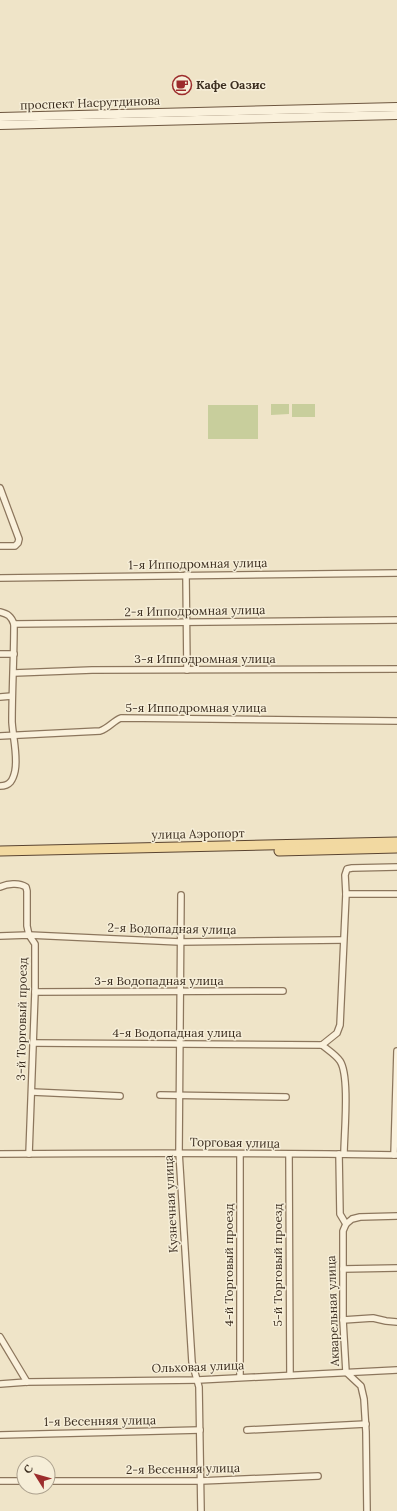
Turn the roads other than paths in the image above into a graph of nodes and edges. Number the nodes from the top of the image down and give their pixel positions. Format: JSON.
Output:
{"nodes":[{"id":1,"x":397,"y":107,"type":"edge"},
{"id":2,"x":397,"y":114,"type":"edge"},
{"id":3,"x":0,"y":117,"type":"edge"},
{"id":4,"x":0,"y":125,"type":"edge"},
{"id":5,"x":0,"y":488,"type":"edge"},
{"id":6,"x":0,"y":546,"type":"edge"},
{"id":7,"x":397,"y":573,"type":"edge"},
{"id":8,"x":186,"y":575,"type":"junction"},
{"id":9,"x":0,"y":578,"type":"edge"},
{"id":10,"x":0,"y":612,"type":"edge"},
{"id":11,"x":397,"y":620,"type":"edge"},
{"id":12,"x":186,"y":622,"type":"junction"},
{"id":13,"x":14,"y":624,"type":"junction"},
{"id":14,"x":0,"y":654,"type":"edge"},
{"id":15,"x":14,"y":654,"type":"junction"},
{"id":16,"x":397,"y":669,"type":"edge"},
{"id":17,"x":187,"y":670,"type":"junction"},
{"id":18,"x":14,"y":673,"type":"junction"},
{"id":19,"x":12,"y":696,"type":"junction"},
{"id":20,"x":0,"y":697,"type":"edge"},
{"id":21,"x":397,"y":721,"type":"edge"},
{"id":22,"x":13,"y":735,"type":"junction"},
{"id":23,"x":0,"y":736,"type":"edge"},
{"id":24,"x":0,"y":786,"type":"edge"},
{"id":25,"x":397,"y":842,"type":"edge"},
{"id":26,"x":397,"y":848,"type":"edge"},
{"id":27,"x":0,"y":851,"type":"edge"},
{"id":28,"x":0,"y":857,"type":"edge"},
{"id":29,"x":397,"y":867,"type":"edge"},
{"id":30,"x":0,"y":887,"type":"edge"},
{"id":31,"x":346,"y":894,"type":"junction"},
{"id":32,"x":397,"y":894,"type":"edge"},
{"id":33,"x":181,"y":895,"type":"dead end"},
{"id":34,"x":29,"y":935,"type":"junction"},
{"id":35,"x":0,"y":936,"type":"edge"},
{"id":36,"x":343,"y":940,"type":"junction"},
{"id":37,"x":180,"y":942,"type":"junction"},
{"id":38,"x":283,"y":991,"type":"dead end"},
{"id":39,"x":34,"y":992,"type":"junction"},
{"id":40,"x":181,"y":992,"type":"junction"},
{"id":41,"x":33,"y":1043,"type":"junction"},
{"id":42,"x":180,"y":1045,"type":"junction"},
{"id":43,"x":322,"y":1045,"type":"junction"},
{"id":44,"x":397,"y":1051,"type":"edge"},
{"id":45,"x":32,"y":1092,"type":"junction"},
{"id":46,"x":160,"y":1095,"type":"dead end"},
{"id":47,"x":120,"y":1096,"type":"dead end"},
{"id":48,"x":180,"y":1096,"type":"junction"},
{"id":49,"x":286,"y":1097,"type":"dead end"},
{"id":50,"x":179,"y":1152,"type":"junction"},
{"id":51,"x":0,"y":1154,"type":"edge"},
{"id":52,"x":29,"y":1154,"type":"junction"},
{"id":53,"x":240,"y":1154,"type":"junction"},
{"id":54,"x":342,"y":1154,"type":"junction"},
{"id":55,"x":289,"y":1155,"type":"junction"},
{"id":56,"x":395,"y":1155,"type":"edge"},
{"id":57,"x":397,"y":1216,"type":"edge"},
{"id":58,"x":346,"y":1224,"type":"junction"},
{"id":59,"x":397,"y":1268,"type":"edge"},
{"id":60,"x":343,"y":1269,"type":"junction"},
{"id":61,"x":343,"y":1320,"type":"junction"},
{"id":62,"x":397,"y":1322,"type":"edge"},
{"id":63,"x":0,"y":1336,"type":"edge"},
{"id":64,"x":397,"y":1370,"type":"edge"},
{"id":65,"x":346,"y":1372,"type":"junction"},
{"id":66,"x":290,"y":1375,"type":"junction"},
{"id":67,"x":240,"y":1377,"type":"junction"},
{"id":68,"x":198,"y":1380,"type":"junction"},
{"id":69,"x":27,"y":1382,"type":"junction"},
{"id":70,"x":0,"y":1384,"type":"edge"},
{"id":71,"x":366,"y":1424,"type":"junction"},
{"id":72,"x":200,"y":1430,"type":"junction"},
{"id":73,"x":247,"y":1430,"type":"dead end"},
{"id":74,"x":0,"y":1435,"type":"edge"},
{"id":75,"x":318,"y":1476,"type":"dead end"},
{"id":76,"x":0,"y":1481,"type":"edge"},
{"id":77,"x":16,"y":1481,"type":"edge"},
{"id":78,"x":56,"y":1481,"type":"edge"},
{"id":79,"x":200,"y":1481,"type":"junction"},
{"id":80,"x":201,"y":1511,"type":"edge"},
{"id":81,"x":367,"y":1511,"type":"edge"}],
"edges":[{"from":1,"to":3,"type":"main road","name":"проспект Насрутдинова"},
{"from":2,"to":4,"type":"main road","name":"проспект Насрутдинова"},
{"from":5,"to":6,"type":"street"},
{"from":7,"to":8,"type":"street","name":"1-я Ипподромная улица"},
{"from":8,"to":9,"type":"street","name":"1-я Ипподромная улица"},
{"from":8,"to":12,"type":"street"},
{"from":10,"to":13,"type":"street"},
{"from":11,"to":12,"type":"street","name":"2-я Ипподромная улица"},
{"from":12,"to":13,"type":"street","name":"2-я Ипподромная улица"},
{"from":12,"to":17,"type":"street"},
{"from":13,"to":15,"type":"street"},
{"from":14,"to":15,"type":"street"},
{"from":15,"to":18,"type":"street"},
{"from":16,"to":17,"type":"street","name":"3-я Ипподромная улица"},
{"from":17,"to":18,"type":"street","name":"3-я Ипподромная улица"},
{"from":18,"to":19,"type":"street"},
{"from":19,"to":20,"type":"street"},
{"from":19,"to":22,"type":"street"},
{"from":21,"to":22,"type":"street","name":"5-я Ипподромная улица"},
{"from":22,"to":23,"type":"street","name":"5-я Ипподромная улица"},
{"from":22,"to":24,"type":"street"},
{"from":25,"to":27,"type":"main road","name":"улица Аэропорт"},
{"from":26,"to":28,"type":"main road","name":"улица Аэропорт"},
{"from":29,"to":31,"type":"street"},
{"from":30,"to":34,"type":"street","name":"3-й Торговый проезд"},
{"from":31,"to":32,"type":"street"},
{"from":31,"to":36,"type":"street"},
{"from":33,"to":37,"type":"street","name":"Кузнечная улица"},
{"from":34,"to":35,"type":"street","name":"2-я Водопадная улица"},
{"from":34,"to":37,"type":"street","name":"2-я Водопадная улица"},
{"from":34,"to":39,"type":"street","name":"3-й Торговый проезд"},
{"from":36,"to":37,"type":"street","name":"2-я Водопадная улица"},
{"from":36,"to":43,"type":"street"},
{"from":37,"to":40,"type":"street","name":"Кузнечная улица"},
{"from":38,"to":40,"type":"street","name":"3-я Водопадная улица"},
{"from":39,"to":40,"type":"street","name":"3-я Водопадная улица"},
{"from":39,"to":41,"type":"street","name":"3-й Торговый проезд"},
{"from":40,"to":42,"type":"street","name":"Кузнечная улица"},
{"from":41,"to":42,"type":"street","name":"4-я Водопадная улица"},
{"from":41,"to":45,"type":"street","name":"3-й Торговый проезд"},
{"from":42,"to":43,"type":"street","name":"4-я Водопадная улица"},
{"from":42,"to":48,"type":"street","name":"Кузнечная улица"},
{"from":43,"to":54,"type":"street"},
{"from":44,"to":56,"type":"street"},
{"from":45,"to":47,"type":"street"},
{"from":45,"to":52,"type":"street","name":"3-й Торговый проезд"},
{"from":46,"to":48,"type":"street"},
{"from":48,"to":49,"type":"street"},
{"from":48,"to":50,"type":"street","name":"Кузнечная улица"},
{"from":50,"to":52,"type":"street","name":"Торговая улица"},
{"from":50,"to":53,"type":"street","name":"Торговая улица"},
{"from":50,"to":68,"type":"street","name":"Кузнечная улица"},
{"from":51,"to":52,"type":"street","name":"Торговая улица"},
{"from":53,"to":55,"type":"street","name":"Торговая улица"},
{"from":53,"to":67,"type":"street","name":"4-й Торговый проезд"},
{"from":54,"to":55,"type":"street","name":"Торговая улица"},
{"from":54,"to":56,"type":"street","name":"Торговая улица"},
{"from":54,"to":58,"type":"street"},
{"from":55,"to":66,"type":"street","name":"5-й Торговый проезд"},
{"from":57,"to":58,"type":"street"},
{"from":58,"to":60,"type":"street","name":"Акварельная улица"},
{"from":59,"to":60,"type":"street"},
{"from":60,"to":61,"type":"street","name":"Акварельная улица"},
{"from":61,"to":62,"type":"street"},
{"from":61,"to":65,"type":"street","name":"Акварельная улица"},
{"from":63,"to":69,"type":"street"},
{"from":64,"to":65,"type":"street","name":"Ольховая улица"},
{"from":65,"to":66,"type":"street","name":"Ольховая улица"},
{"from":65,"to":71,"type":"street","name":"Акварельная улица"},
{"from":66,"to":67,"type":"street","name":"Ольховая улица"},
{"from":67,"to":68,"type":"street","name":"Ольховая улица"},
{"from":68,"to":69,"type":"street","name":"Ольховая улица"},
{"from":68,"to":72,"type":"street","name":"Кузнечная улица"},
{"from":69,"to":70,"type":"street","name":"Ольховая улица"},
{"from":71,"to":73,"type":"street"},
{"from":71,"to":81,"type":"street","name":"Акварельная улица"},
{"from":72,"to":74,"type":"street","name":"1-я Весенняя улица"},
{"from":72,"to":79,"type":"street","name":"Кузнечная улица"},
{"from":75,"to":79,"type":"street","name":"2-я Весенняя улица"},
{"from":76,"to":77,"type":"street"},
{"from":78,"to":79,"type":"street","name":"2-я Весенняя улица"},
{"from":79,"to":80,"type":"street","name":"Кузнечная улица"}]}
